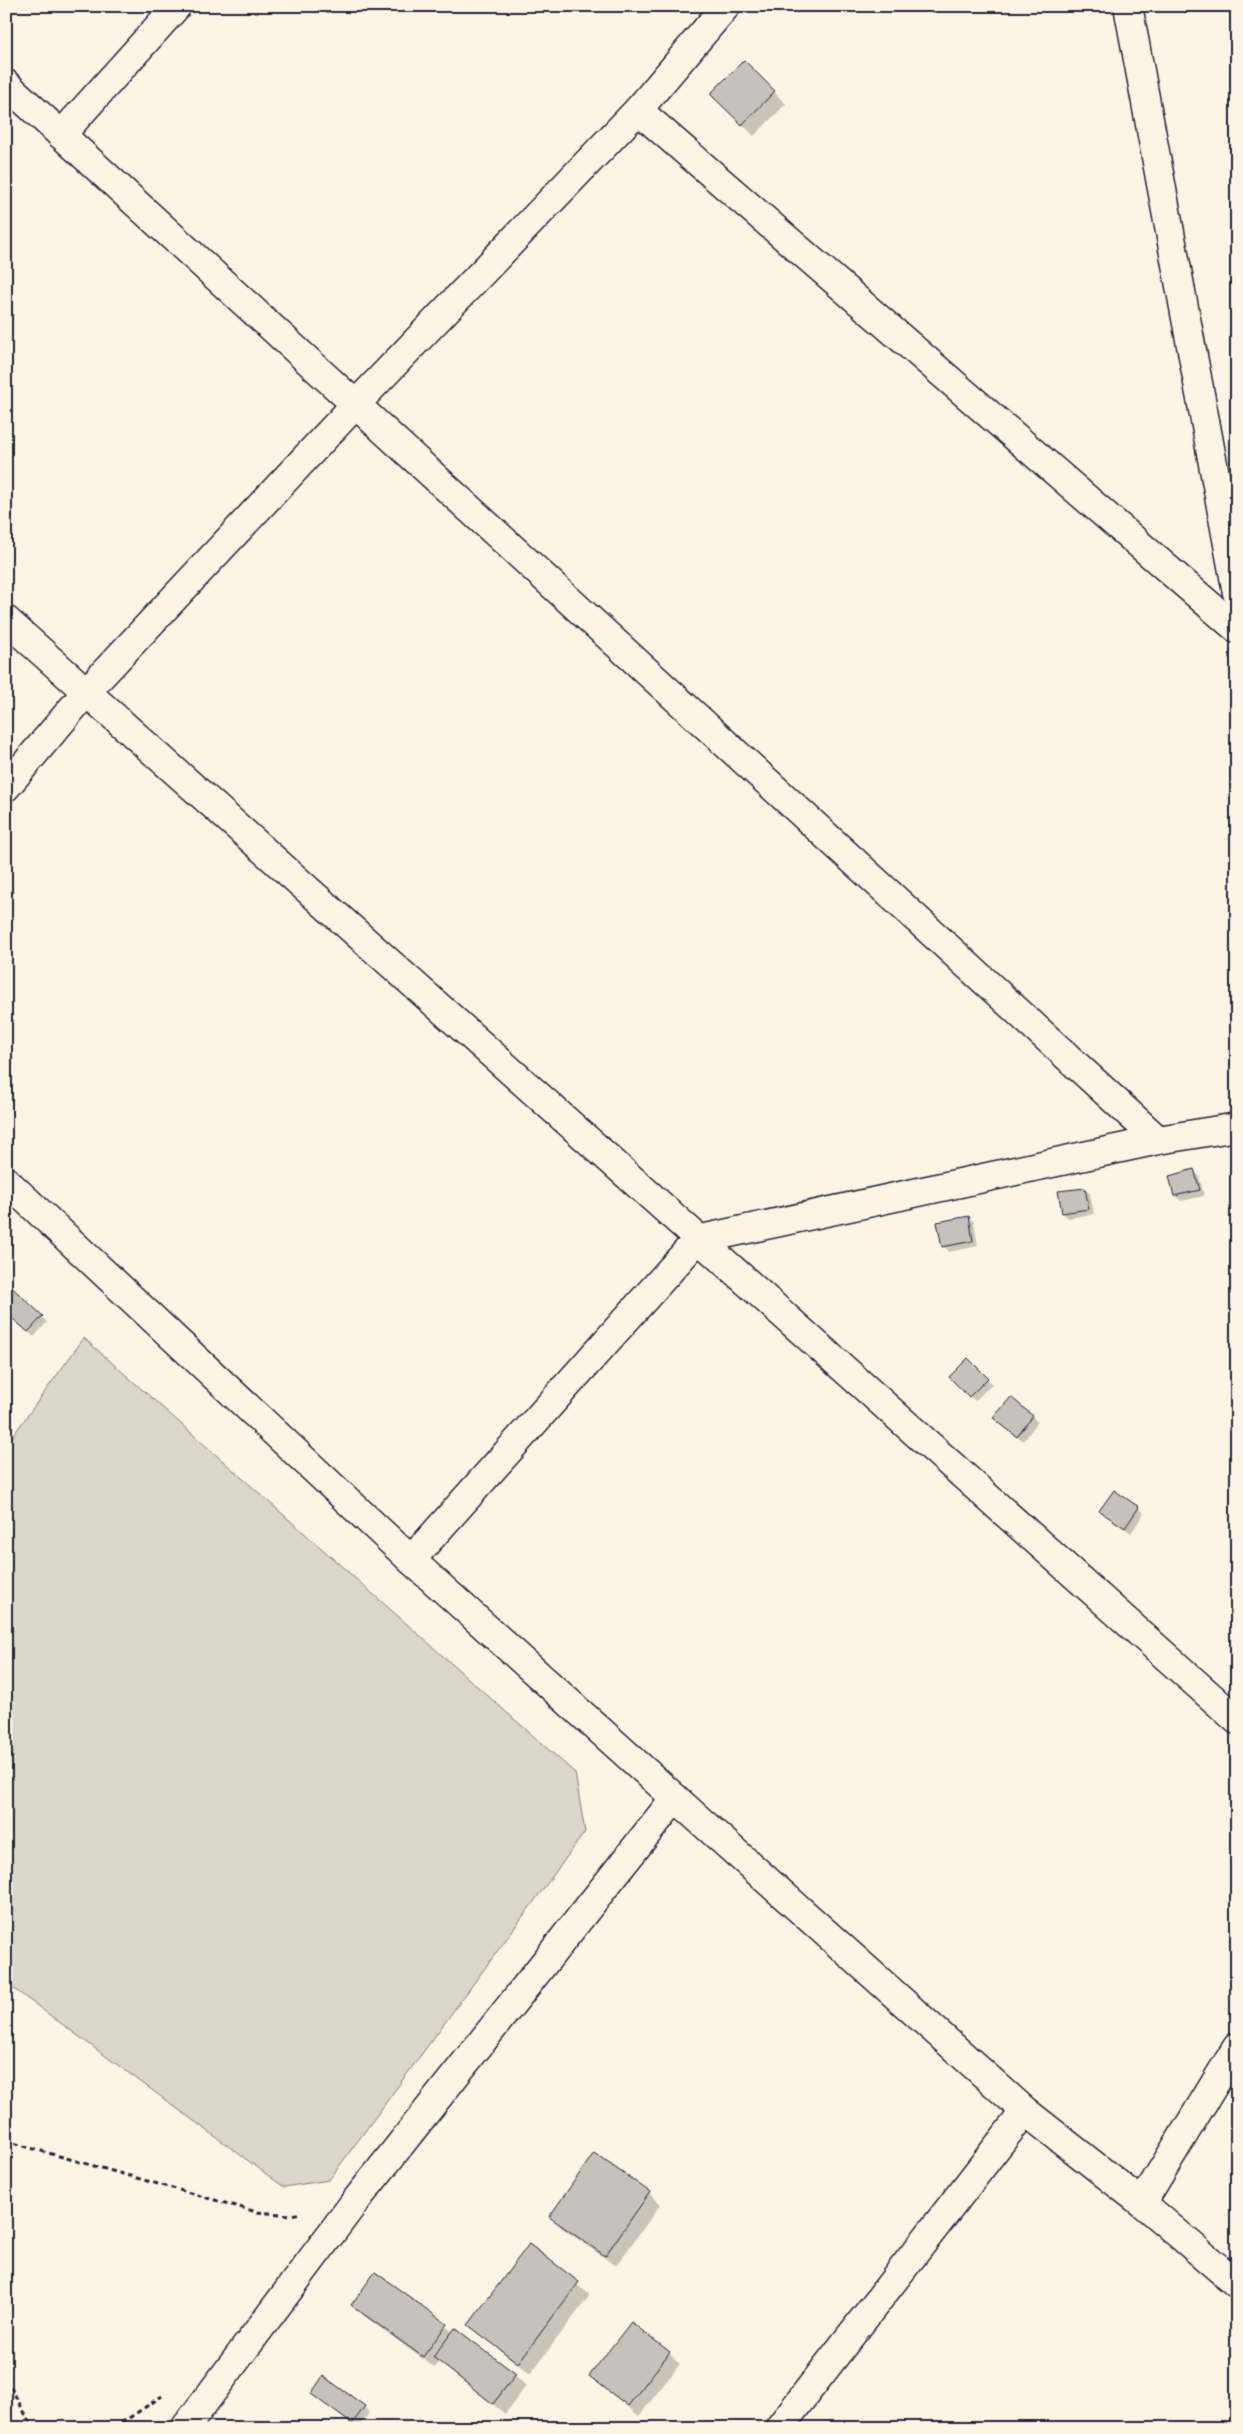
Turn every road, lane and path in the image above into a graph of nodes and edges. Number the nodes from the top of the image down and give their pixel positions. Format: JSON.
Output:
{"nodes":[{"id":1,"x":177,"y":6,"type":"edge"},
{"id":2,"x":726,"y":6,"type":"edge"},
{"id":3,"x":1128,"y":6,"type":"edge"},
{"id":4,"x":6,"y":84,"type":"edge"},
{"id":5,"x":638,"y":110,"type":"junction"},
{"id":6,"x":61,"y":135,"type":"junction"},
{"id":7,"x":355,"y":405,"type":"junction"},
{"id":8,"x":1237,"y":593,"type":"edge"},
{"id":9,"x":6,"y":620,"type":"edge"},
{"id":10,"x":1237,"y":629,"type":"edge"},
{"id":11,"x":87,"y":691,"type":"junction"},
{"id":12,"x":6,"y":788,"type":"edge"},
{"id":13,"x":1237,"y":1127,"type":"edge"},
{"id":14,"x":1158,"y":1140,"type":"junction"},
{"id":15,"x":6,"y":1180,"type":"edge"},
{"id":16,"x":697,"y":1240,"type":"junction"},
{"id":17,"x":411,"y":1560,"type":"junction"},
{"id":18,"x":1237,"y":1720,"type":"edge"},
{"id":19,"x":675,"y":1798,"type":"junction"},
{"id":20,"x":1237,"y":2047,"type":"edge"},
{"id":21,"x":1024,"y":2111,"type":"junction"},
{"id":22,"x":6,"y":2141,"type":"edge"},
{"id":23,"x":354,"y":2203,"type":"junction"},
{"id":24,"x":1142,"y":2204,"type":"junction"},
{"id":25,"x":1237,"y":2284,"type":"edge"},
{"id":26,"x":6,"y":2379,"type":"edge"},
{"id":27,"x":33,"y":2428,"type":"edge"},
{"id":28,"x":185,"y":2428,"type":"edge"},
{"id":29,"x":779,"y":2428,"type":"edge"}],
"edges":[{"from":1,"to":6,"type":"street"},
{"from":2,"to":5,"type":"street"},
{"from":3,"to":8,"type":"street"},
{"from":4,"to":6,"type":"street"},
{"from":5,"to":7,"type":"street"},
{"from":5,"to":10,"type":"street"},
{"from":6,"to":7,"type":"street"},
{"from":7,"to":11,"type":"street"},
{"from":7,"to":14,"type":"street"},
{"from":9,"to":11,"type":"street"},
{"from":11,"to":12,"type":"street"},
{"from":11,"to":16,"type":"street"},
{"from":13,"to":14,"type":"street"},
{"from":14,"to":16,"type":"street"},
{"from":15,"to":17,"type":"street"},
{"from":16,"to":17,"type":"street"},
{"from":16,"to":18,"type":"street"},
{"from":17,"to":19,"type":"street"},
{"from":19,"to":21,"type":"street"},
{"from":19,"to":23,"type":"street"},
{"from":20,"to":24,"type":"street"},
{"from":21,"to":24,"type":"street"},
{"from":21,"to":29,"type":"street"},
{"from":22,"to":23,"type":"path"},
{"from":23,"to":28,"type":"street"},
{"from":24,"to":25,"type":"street"},
{"from":26,"to":27,"type":"path"}]}
